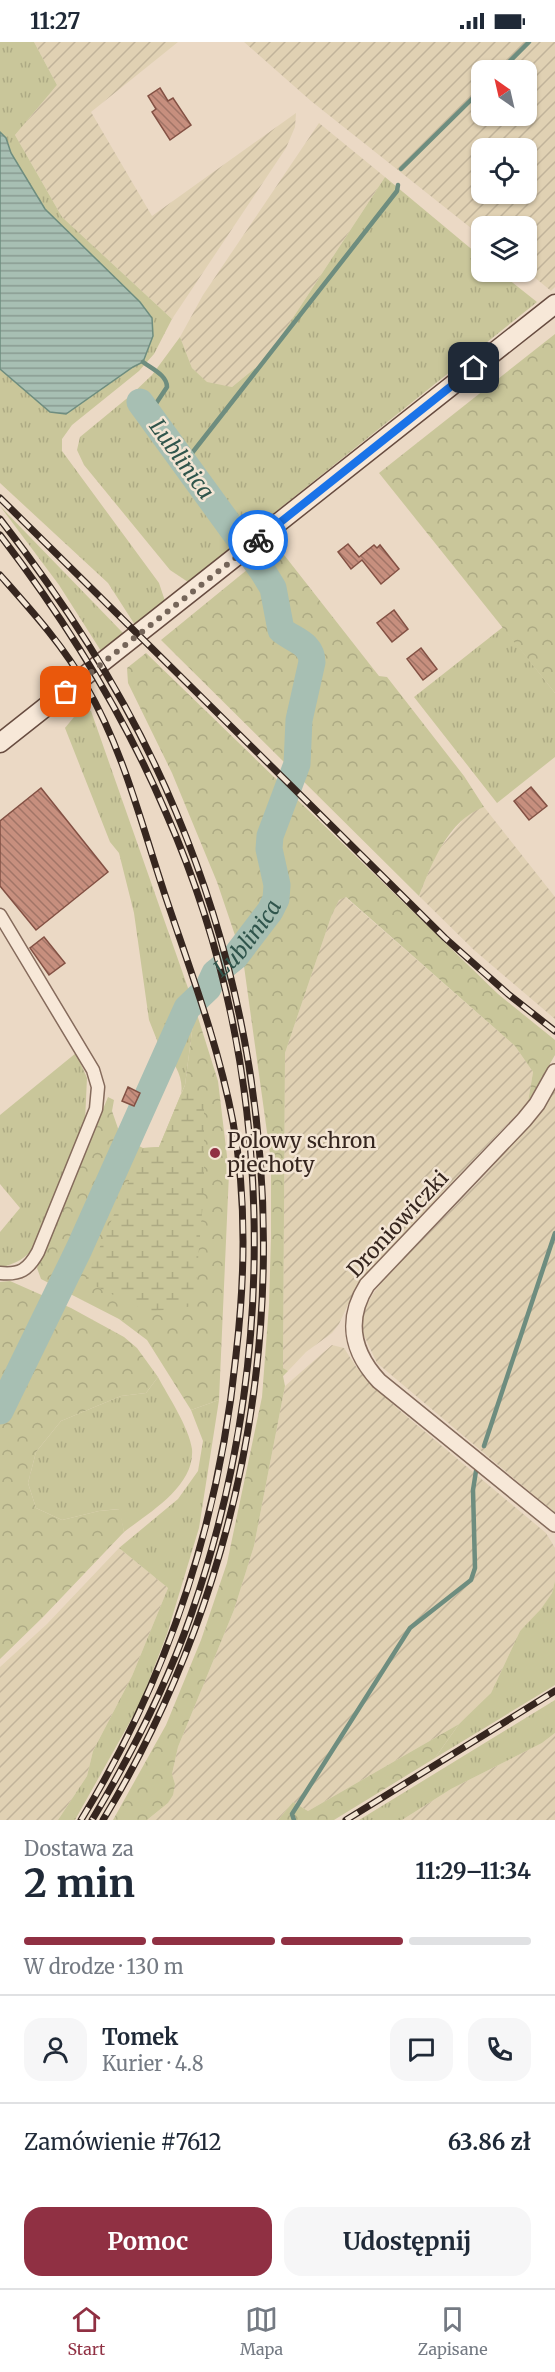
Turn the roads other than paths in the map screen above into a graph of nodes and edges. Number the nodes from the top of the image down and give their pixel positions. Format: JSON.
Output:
{"nodes":[{"id":1,"x":555,"y":304,"type":"edge"},
{"id":2,"x":0,"y":743,"type":"edge"},
{"id":3,"x":0,"y":915,"type":"edge"},
{"id":4,"x":555,"y":1072,"type":"edge"},
{"id":5,"x":0,"y":1274,"type":"edge"},
{"id":6,"x":555,"y":1524,"type":"edge"}],
"edges":[{"from":1,"to":2,"type":"main road"},
{"from":3,"to":5,"type":"street"},
{"from":4,"to":6,"type":"street","name":"Droniowiczki"}]}
